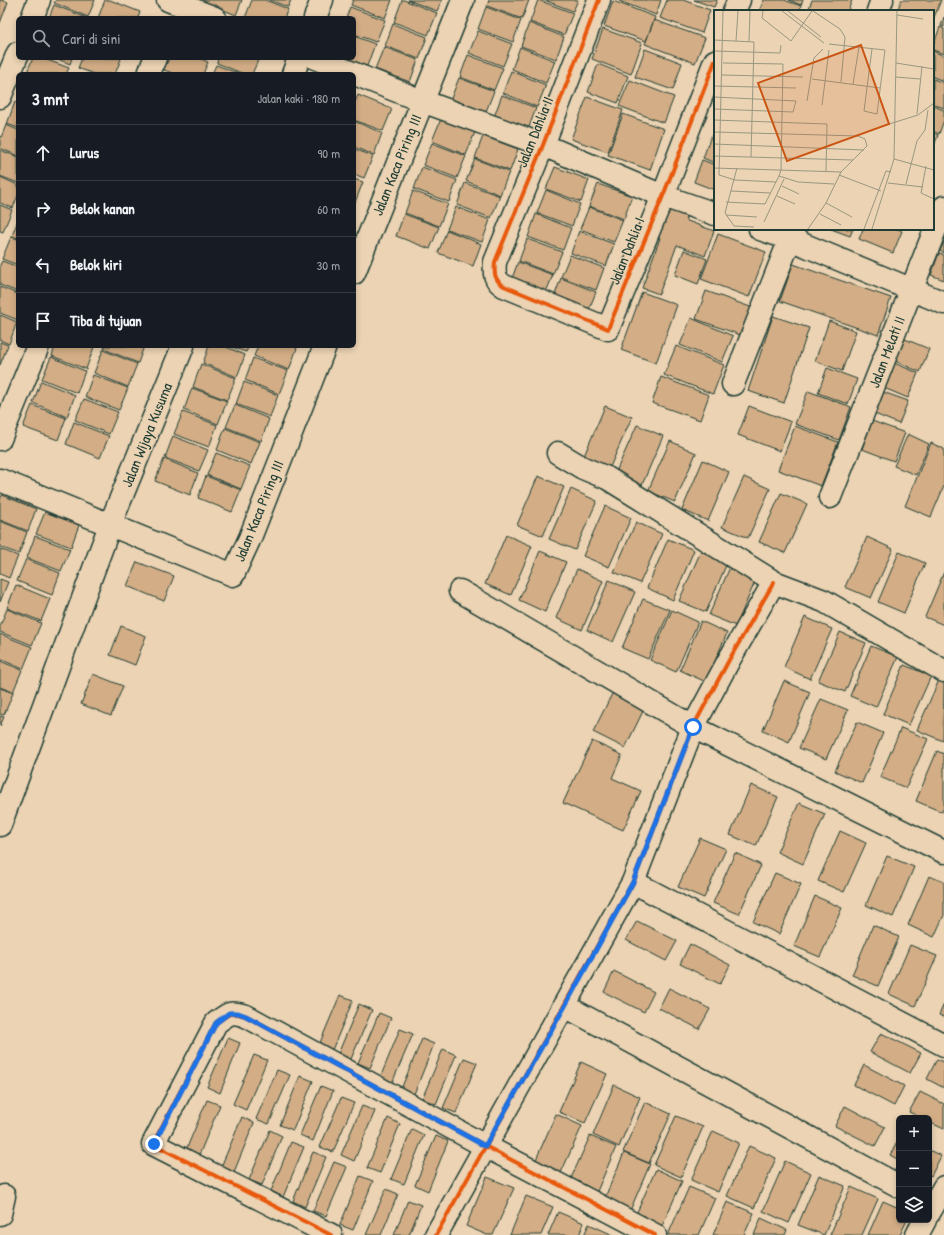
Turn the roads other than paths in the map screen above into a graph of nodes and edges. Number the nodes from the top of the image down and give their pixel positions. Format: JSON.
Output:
{"nodes":[{"id":1,"x":39,"y":0,"type":"edge"},
{"id":2,"x":322,"y":0,"type":"edge"},
{"id":3,"x":463,"y":0,"type":"edge"},
{"id":4,"x":599,"y":0,"type":"edge"},
{"id":5,"x":739,"y":0,"type":"edge"},
{"id":6,"x":882,"y":0,"type":"edge"},
{"id":7,"x":174,"y":5,"type":"edge"},
{"id":8,"x":734,"y":10,"type":"edge"},
{"id":9,"x":878,"y":10,"type":"edge"},
{"id":10,"x":33,"y":16,"type":"edge"},
{"id":11,"x":209,"y":16,"type":"edge"},
{"id":12,"x":316,"y":16,"type":"edge"},
{"id":13,"x":16,"y":58,"type":"edge"},
{"id":14,"x":154,"y":60,"type":"edge"},
{"id":15,"x":298,"y":60,"type":"edge"},
{"id":16,"x":320,"y":60,"type":"edge"},
{"id":17,"x":714,"y":64,"type":"edge"},
{"id":18,"x":150,"y":72,"type":"edge"},
{"id":19,"x":294,"y":72,"type":"edge"},
{"id":20,"x":350,"y":72,"type":"edge"},
{"id":21,"x":356,"y":74,"type":"edge"},
{"id":22,"x":0,"y":98,"type":"edge"},
{"id":23,"x":422,"y":101,"type":"junction"},
{"id":24,"x":543,"y":145,"type":"junction"},
{"id":25,"x":663,"y":196,"type":"junction"},
{"id":26,"x":944,"y":207,"type":"edge"},
{"id":27,"x":714,"y":214,"type":"edge"},
{"id":28,"x":766,"y":230,"type":"edge"},
{"id":29,"x":792,"y":234,"type":"edge"},
{"id":30,"x":356,"y":269,"type":"edge"},
{"id":31,"x":494,"y":273,"type":"joint"},
{"id":32,"x":911,"y":290,"type":"junction"},
{"id":33,"x":944,"y":303,"type":"edge"},
{"id":34,"x":37,"y":348,"type":"edge"},
{"id":35,"x":182,"y":348,"type":"edge"},
{"id":36,"x":324,"y":348,"type":"edge"},
{"id":37,"x":733,"y":384,"type":"dead end"},
{"id":38,"x":0,"y":439,"type":"edge"},
{"id":39,"x":558,"y":453,"type":"dead end"},
{"id":40,"x":0,"y":480,"type":"edge"},
{"id":41,"x":830,"y":497,"type":"dead end"},
{"id":42,"x":110,"y":524,"type":"junction"},
{"id":43,"x":774,"y":582,"type":"junction"},
{"id":44,"x":460,"y":592,"type":"dead end"},
{"id":45,"x":944,"y":671,"type":"edge"},
{"id":46,"x":693,"y":727,"type":"junction"},
{"id":47,"x":0,"y":825,"type":"edge"},
{"id":48,"x":944,"y":852,"type":"edge"},
{"id":49,"x":633,"y":882,"type":"junction"},
{"id":50,"x":565,"y":1006,"type":"junction"},
{"id":51,"x":944,"y":1045,"type":"edge"},
{"id":52,"x":485,"y":1146,"type":"junction"},
{"id":53,"x":896,"y":1184,"type":"edge"},
{"id":54,"x":923,"y":1223,"type":"edge"},
{"id":55,"x":331,"y":1235,"type":"edge"},
{"id":56,"x":436,"y":1235,"type":"edge"},
{"id":57,"x":655,"y":1235,"type":"edge"},
{"id":58,"x":917,"y":1235,"type":"edge"}],
"edges":[{"from":1,"to":10,"type":"street"},
{"from":2,"to":12,"type":"street"},
{"from":3,"to":23,"type":"street","name":"Jalan Kaca Piring III"},
{"from":4,"to":24,"type":"street","name":"Jalan Dahlia II"},
{"from":5,"to":8,"type":"street"},
{"from":6,"to":9,"type":"street"},
{"from":7,"to":11,"type":"street"},
{"from":13,"to":22,"type":"street"},
{"from":14,"to":18,"type":"street"},
{"from":15,"to":19,"type":"street"},
{"from":16,"to":20,"type":"street"},
{"from":17,"to":25,"type":"street","name":"Jalan Dahlia I"},
{"from":21,"to":23,"type":"street"},
{"from":23,"to":24,"type":"street"},
{"from":23,"to":30,"type":"street","name":"Jalan Kaca Piring III"},
{"from":24,"to":25,"type":"street"},
{"from":24,"to":31,"type":"street","name":"Jalan Dahlia II"},
{"from":25,"to":27,"type":"street"},
{"from":25,"to":31,"type":"street","name":"Jalan Dahlia I"},
{"from":26,"to":32,"type":"street","name":"Jalan Melati II"},
{"from":28,"to":29,"type":"street"},
{"from":29,"to":32,"type":"street"},
{"from":29,"to":37,"type":"street"},
{"from":32,"to":33,"type":"street"},
{"from":32,"to":41,"type":"street","name":"Jalan Melati II"},
{"from":34,"to":38,"type":"street"},
{"from":35,"to":42,"type":"street","name":"Jalan Wijaya Kusuma"},
{"from":36,"to":42,"type":"street","name":"Jalan Kaca Piring III"},
{"from":39,"to":43,"type":"street"},
{"from":40,"to":42,"type":"street"},
{"from":42,"to":47,"type":"street","name":"Jalan Wijaya Kusuma"},
{"from":43,"to":45,"type":"street"},
{"from":43,"to":46,"type":"street"},
{"from":44,"to":46,"type":"street"},
{"from":46,"to":48,"type":"street"},
{"from":46,"to":49,"type":"street"},
{"from":49,"to":50,"type":"street"},
{"from":49,"to":51,"type":"street"},
{"from":50,"to":52,"type":"street"},
{"from":50,"to":53,"type":"street"},
{"from":52,"to":55,"type":"street"},
{"from":52,"to":56,"type":"street"},
{"from":52,"to":57,"type":"street"},
{"from":54,"to":58,"type":"street"}]}
